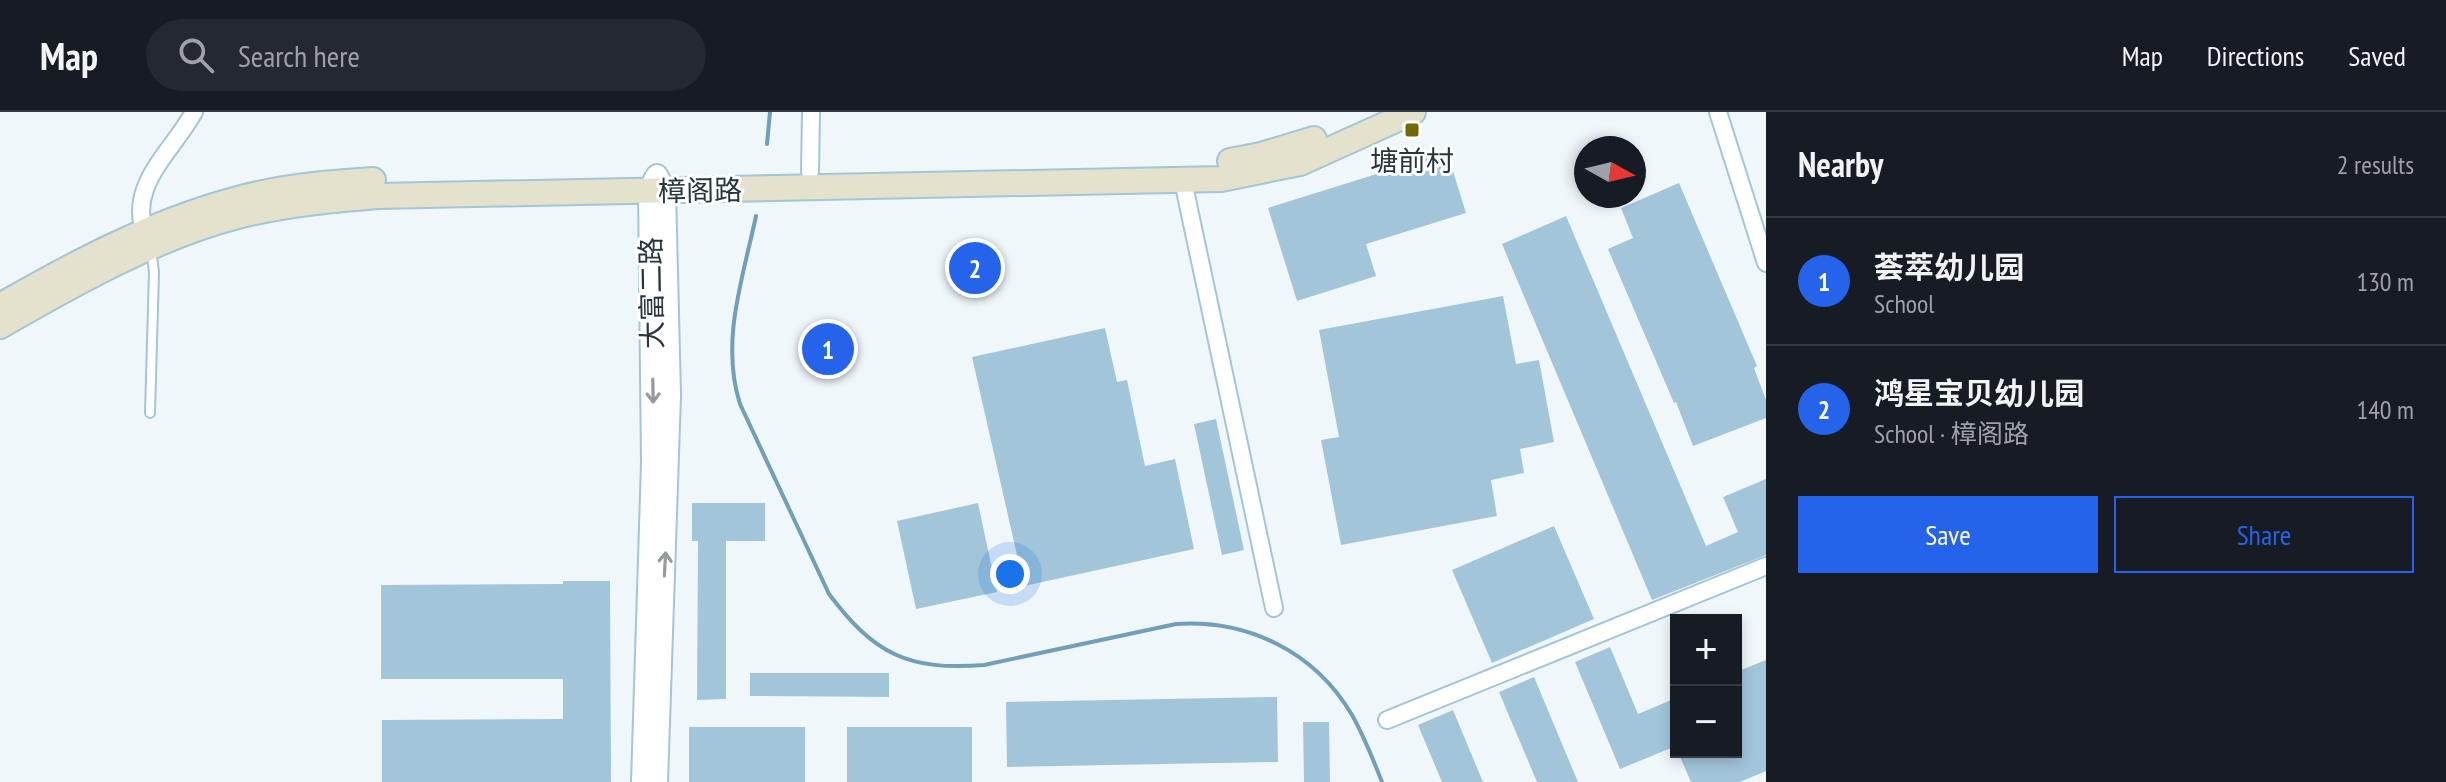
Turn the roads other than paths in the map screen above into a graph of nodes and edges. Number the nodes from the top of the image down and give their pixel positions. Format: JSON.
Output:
{"nodes":[{"id":1,"x":194,"y":112,"type":"edge"},
{"id":2,"x":811,"y":112,"type":"edge"},
{"id":3,"x":1375,"y":112,"type":"edge"},
{"id":4,"x":1413,"y":112,"type":"edge"},
{"id":5,"x":1718,"y":112,"type":"edge"},
{"id":6,"x":810,"y":172,"type":"junction"},
{"id":7,"x":1183,"y":181,"type":"junction"},
{"id":8,"x":657,"y":185,"type":"junction"},
{"id":9,"x":148,"y":241,"type":"junction"},
{"id":10,"x":1766,"y":263,"type":"edge"},
{"id":11,"x":0,"y":306,"type":"edge"},
{"id":12,"x":0,"y":326,"type":"edge"},
{"id":13,"x":150,"y":413,"type":"dead end"},
{"id":14,"x":1766,"y":566,"type":"edge"},
{"id":15,"x":1274,"y":608,"type":"dead end"},
{"id":16,"x":1387,"y":720,"type":"dead end"},
{"id":17,"x":642,"y":782,"type":"edge"},
{"id":18,"x":657,"y":782,"type":"edge"}],
"edges":[{"from":1,"to":9,"type":"street"},
{"from":2,"to":6,"type":"street"},
{"from":3,"to":6,"type":"main road","name":"樟阁路"},
{"from":4,"to":7,"type":"main road","name":"樟阁路"},
{"from":5,"to":10,"type":"street"},
{"from":6,"to":8,"type":"main road","name":"樟阁路"},
{"from":7,"to":8,"type":"main road","name":"樟阁路"},
{"from":7,"to":15,"type":"street"},
{"from":8,"to":9,"type":"main road","name":"樟阁路"},
{"from":8,"to":17,"type":"street","name":"大富二路","one_way":true},
{"from":18,"to":8,"type":"street","name":"大富二路","one_way":true},
{"from":9,"to":11,"type":"main road","name":"樟阁路"},
{"from":9,"to":12,"type":"main road","name":"樟阁路"},
{"from":9,"to":13,"type":"lane"},
{"from":14,"to":16,"type":"street"}]}
